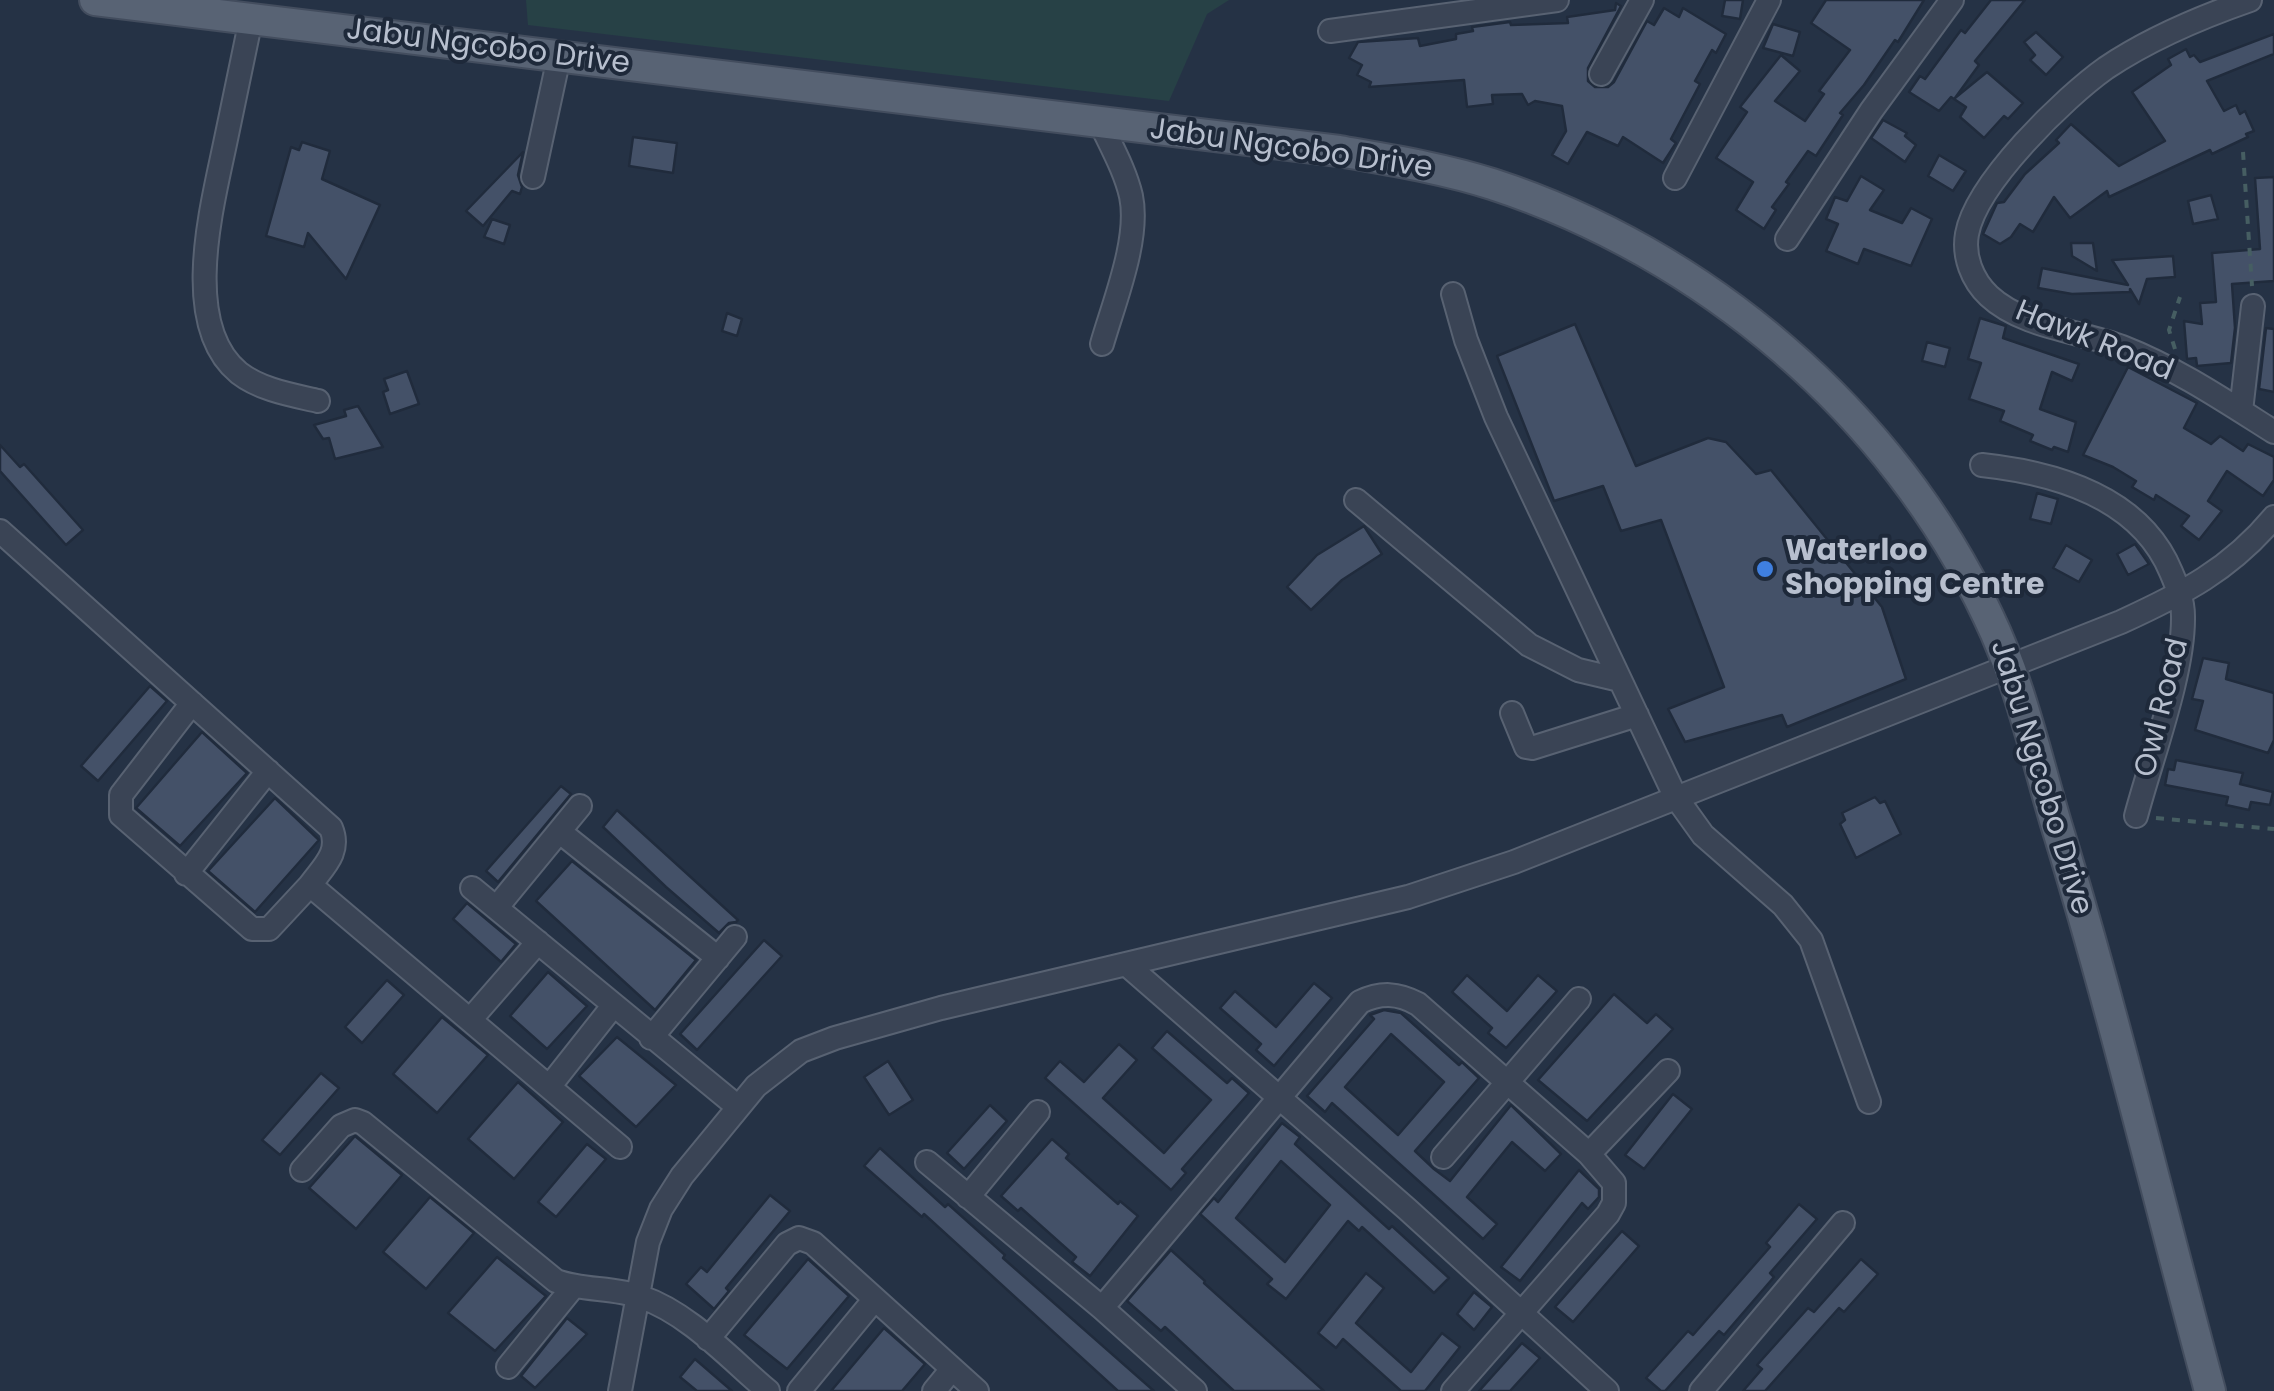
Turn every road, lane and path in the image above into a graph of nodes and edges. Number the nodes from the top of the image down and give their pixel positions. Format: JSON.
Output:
{"nodes":[{"id":1,"x":95,"y":0,"type":"edge"},
{"id":2,"x":1557,"y":0,"type":"edge"},
{"id":3,"x":1642,"y":0,"type":"edge"},
{"id":4,"x":1769,"y":0,"type":"edge"},
{"id":5,"x":1952,"y":0,"type":"edge"},
{"id":6,"x":2250,"y":0,"type":"edge"},
{"id":7,"x":251,"y":19,"type":"junction"},
{"id":8,"x":1330,"y":31,"type":"dead end"},
{"id":9,"x":559,"y":57,"type":"junction"},
{"id":10,"x":1601,"y":74,"type":"dead end"},
{"id":11,"x":1100,"y":122,"type":"junction"},
{"id":12,"x":2244,"y":152,"type":"dead end"},
{"id":13,"x":533,"y":177,"type":"dead end"},
{"id":14,"x":1675,"y":178,"type":"dead end"},
{"id":15,"x":1787,"y":238,"type":"dead end"},
{"id":16,"x":1453,"y":294,"type":"dead end"},
{"id":17,"x":2180,"y":297,"type":"dead end"},
{"id":18,"x":2253,"y":306,"type":"joint"},
{"id":19,"x":1102,"y":344,"type":"dead end"},
{"id":20,"x":2184,"y":377,"type":"junction"},
{"id":21,"x":318,"y":401,"type":"dead end"},
{"id":22,"x":2241,"y":411,"type":"junction"},
{"id":23,"x":2274,"y":432,"type":"edge"},
{"id":24,"x":1982,"y":465,"type":"dead end"},
{"id":25,"x":1356,"y":500,"type":"dead end"},
{"id":26,"x":2274,"y":518,"type":"edge"},
{"id":27,"x":0,"y":531,"type":"edge"},
{"id":28,"x":2181,"y":594,"type":"junction"},
{"id":29,"x":2009,"y":669,"type":"junction"},
{"id":30,"x":1620,"y":680,"type":"junction"},
{"id":31,"x":192,"y":703,"type":"junction"},
{"id":32,"x":1512,"y":712,"type":"dead end"},
{"id":33,"x":1636,"y":715,"type":"junction"},
{"id":34,"x":268,"y":771,"type":"junction"},
{"id":35,"x":1675,"y":796,"type":"junction"},
{"id":36,"x":580,"y":806,"type":"dead end"},
{"id":37,"x":2136,"y":816,"type":"joint"},
{"id":38,"x":2274,"y":829,"type":"edge"},
{"id":39,"x":560,"y":832,"type":"junction"},
{"id":40,"x":186,"y":874,"type":"junction"},
{"id":41,"x":310,"y":885,"type":"junction"},
{"id":42,"x":472,"y":888,"type":"dead end"},
{"id":43,"x":498,"y":907,"type":"junction"},
{"id":44,"x":735,"y":938,"type":"dead end"},
{"id":45,"x":538,"y":942,"type":"junction"},
{"id":46,"x":718,"y":958,"type":"junction"},
{"id":47,"x":1126,"y":964,"type":"junction"},
{"id":48,"x":1580,"y":999,"type":"dead end"},
{"id":49,"x":613,"y":1006,"type":"junction"},
{"id":50,"x":470,"y":1020,"type":"junction"},
{"id":51,"x":651,"y":1038,"type":"junction"},
{"id":52,"x":1668,"y":1071,"type":"dead end"},
{"id":53,"x":1508,"y":1083,"type":"junction"},
{"id":54,"x":550,"y":1087,"type":"junction"},
{"id":55,"x":1278,"y":1096,"type":"junction"},
{"id":56,"x":1869,"y":1102,"type":"dead end"},
{"id":57,"x":738,"y":1107,"type":"junction"},
{"id":58,"x":1038,"y":1112,"type":"dead end"},
{"id":59,"x":620,"y":1147,"type":"dead end"},
{"id":60,"x":1589,"y":1154,"type":"junction"},
{"id":61,"x":1443,"y":1157,"type":"dead end"},
{"id":62,"x":927,"y":1162,"type":"dead end"},
{"id":63,"x":302,"y":1170,"type":"dead end"},
{"id":64,"x":968,"y":1197,"type":"junction"},
{"id":65,"x":1843,"y":1223,"type":"dead end"},
{"id":66,"x":572,"y":1287,"type":"junction"},
{"id":67,"x":638,"y":1295,"type":"junction"},
{"id":68,"x":874,"y":1300,"type":"junction"},
{"id":69,"x":1102,"y":1308,"type":"junction"},
{"id":70,"x":1521,"y":1313,"type":"junction"},
{"id":71,"x":708,"y":1339,"type":"junction"},
{"id":72,"x":508,"y":1367,"type":"dead end"},
{"id":73,"x":952,"y":1369,"type":"junction"},
{"id":74,"x":620,"y":1391,"type":"edge"},
{"id":75,"x":768,"y":1391,"type":"edge"},
{"id":76,"x":799,"y":1391,"type":"edge"},
{"id":77,"x":934,"y":1391,"type":"edge"},
{"id":78,"x":978,"y":1391,"type":"edge"},
{"id":79,"x":1195,"y":1391,"type":"edge"},
{"id":80,"x":1453,"y":1391,"type":"edge"},
{"id":81,"x":1606,"y":1391,"type":"edge"},
{"id":82,"x":1702,"y":1391,"type":"edge"},
{"id":83,"x":2210,"y":1391,"type":"edge"}],
"edges":[{"from":1,"to":7,"type":"main road","name":"Jabu Ngcobo Drive"},
{"from":2,"to":8,"type":"street"},
{"from":3,"to":10,"type":"street"},
{"from":4,"to":14,"type":"street"},
{"from":5,"to":15,"type":"street"},
{"from":6,"to":20,"type":"street","name":"Hawk Road"},
{"from":7,"to":9,"type":"main road","name":"Jabu Ngcobo Drive"},
{"from":7,"to":21,"type":"street"},
{"from":9,"to":11,"type":"main road","name":"Jabu Ngcobo Drive"},
{"from":9,"to":13,"type":"street"},
{"from":11,"to":19,"type":"street"},
{"from":11,"to":29,"type":"main road","name":"Jabu Ngcobo Drive"},
{"from":12,"to":18,"type":"path"},
{"from":16,"to":30,"type":"street"},
{"from":17,"to":20,"type":"path"},
{"from":18,"to":22,"type":"street"},
{"from":20,"to":22,"type":"street","name":"Hawk Road"},
{"from":22,"to":23,"type":"street","name":"Hawk Road"},
{"from":24,"to":28,"type":"street","name":"Owl Road"},
{"from":25,"to":30,"type":"street"},
{"from":26,"to":28,"type":"street"},
{"from":27,"to":31,"type":"street"},
{"from":28,"to":29,"type":"street"},
{"from":28,"to":37,"type":"street","name":"Owl Road"},
{"from":29,"to":35,"type":"street"},
{"from":29,"to":83,"type":"main road","name":"Jabu Ngcobo Drive"},
{"from":30,"to":33,"type":"street"},
{"from":31,"to":34,"type":"street"},
{"from":31,"to":40,"type":"street"},
{"from":32,"to":33,"type":"street"},
{"from":33,"to":35,"type":"street"},
{"from":34,"to":40,"type":"street"},
{"from":34,"to":41,"type":"street"},
{"from":35,"to":47,"type":"street"},
{"from":35,"to":56,"type":"street"},
{"from":36,"to":39,"type":"street"},
{"from":37,"to":38,"type":"path","name":"Owl Road"},
{"from":39,"to":43,"type":"street"},
{"from":39,"to":46,"type":"street"},
{"from":40,"to":41,"type":"street"},
{"from":41,"to":50,"type":"street"},
{"from":42,"to":43,"type":"street"},
{"from":43,"to":45,"type":"street"},
{"from":44,"to":46,"type":"street"},
{"from":45,"to":49,"type":"street"},
{"from":45,"to":50,"type":"street"},
{"from":46,"to":51,"type":"street"},
{"from":47,"to":55,"type":"street"},
{"from":47,"to":57,"type":"street"},
{"from":48,"to":53,"type":"street"},
{"from":49,"to":51,"type":"street"},
{"from":49,"to":54,"type":"street"},
{"from":50,"to":54,"type":"street"},
{"from":51,"to":57,"type":"street"},
{"from":52,"to":60,"type":"street"},
{"from":53,"to":55,"type":"street"},
{"from":53,"to":60,"type":"street"},
{"from":53,"to":61,"type":"street"},
{"from":54,"to":59,"type":"street"},
{"from":55,"to":69,"type":"street"},
{"from":55,"to":70,"type":"street"},
{"from":57,"to":67,"type":"street"},
{"from":58,"to":64,"type":"street"},
{"from":60,"to":70,"type":"street"},
{"from":62,"to":64,"type":"street"},
{"from":63,"to":66,"type":"street"},
{"from":64,"to":69,"type":"street"},
{"from":65,"to":82,"type":"street"},
{"from":66,"to":67,"type":"street"},
{"from":66,"to":72,"type":"street"},
{"from":67,"to":71,"type":"street"},
{"from":67,"to":74,"type":"street"},
{"from":68,"to":71,"type":"street"},
{"from":68,"to":73,"type":"street"},
{"from":68,"to":76,"type":"street"},
{"from":69,"to":79,"type":"street"},
{"from":70,"to":80,"type":"street"},
{"from":70,"to":81,"type":"street"},
{"from":71,"to":75,"type":"street"},
{"from":73,"to":77,"type":"street"},
{"from":73,"to":78,"type":"street"}]}
